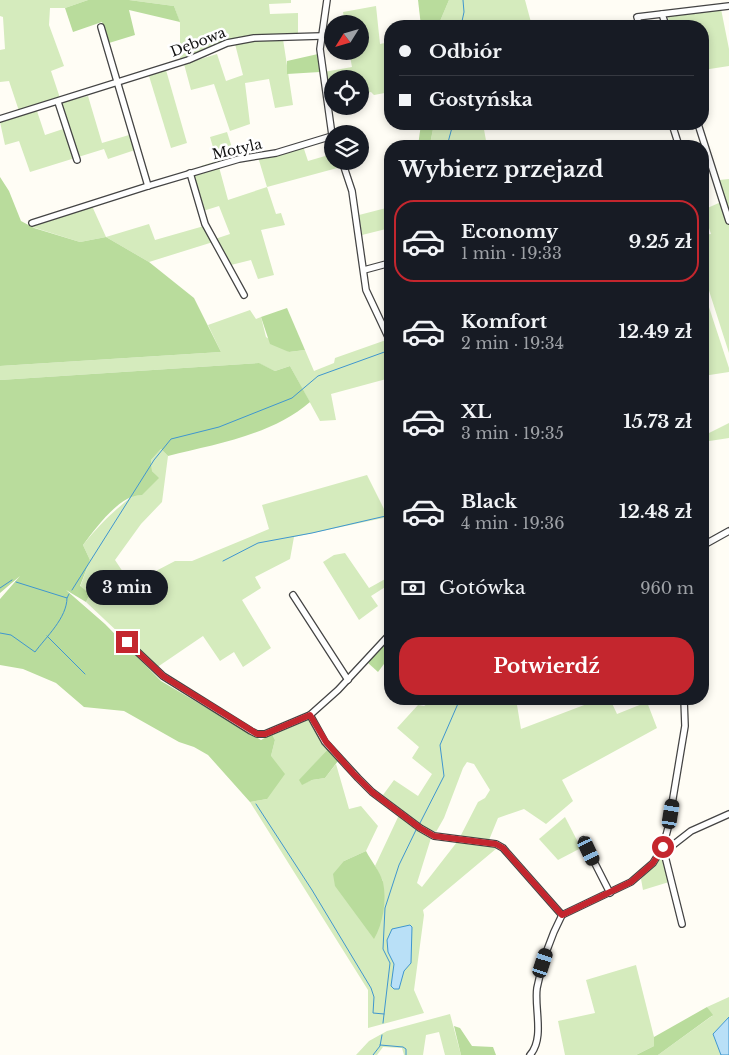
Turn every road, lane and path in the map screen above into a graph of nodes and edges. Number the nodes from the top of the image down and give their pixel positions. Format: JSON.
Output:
{"nodes":[{"id":1,"x":327,"y":0,"type":"edge"},
{"id":2,"x":729,"y":6,"type":"edge"},
{"id":3,"x":662,"y":14,"type":"junction"},
{"id":4,"x":638,"y":20,"type":"edge"},
{"id":5,"x":664,"y":20,"type":"edge"},
{"id":6,"x":100,"y":27,"type":"dead end"},
{"id":7,"x":321,"y":36,"type":"junction"},
{"id":8,"x":117,"y":83,"type":"junction"},
{"id":9,"x":58,"y":102,"type":"junction"},
{"id":10,"x":0,"y":119,"type":"edge"},
{"id":11,"x":330,"y":125,"type":"edge"},
{"id":12,"x":324,"y":138,"type":"edge"},
{"id":13,"x":709,"y":158,"type":"edge"},
{"id":14,"x":77,"y":160,"type":"dead end"},
{"id":15,"x":345,"y":170,"type":"edge"},
{"id":16,"x":190,"y":173,"type":"junction"},
{"id":17,"x":148,"y":186,"type":"junction"},
{"id":18,"x":729,"y":221,"type":"edge"},
{"id":19,"x":32,"y":223,"type":"dead end"},
{"id":20,"x":384,"y":265,"type":"edge"},
{"id":21,"x":364,"y":270,"type":"junction"},
{"id":22,"x":244,"y":296,"type":"dead end"},
{"id":23,"x":384,"y":328,"type":"edge"},
{"id":24,"x":729,"y":531,"type":"edge"},
{"id":25,"x":709,"y":542,"type":"edge"},
{"id":26,"x":293,"y":595,"type":"dead end"},
{"id":27,"x":384,"y":641,"type":"edge"},
{"id":28,"x":127,"y":642,"type":"dead end"},
{"id":29,"x":348,"y":680,"type":"junction"},
{"id":30,"x":684,"y":705,"type":"edge"},
{"id":31,"x":310,"y":715,"type":"junction"},
{"id":32,"x":729,"y":814,"type":"edge"},
{"id":33,"x":583,"y":840,"type":"dead end"},
{"id":34,"x":661,"y":850,"type":"junction"},
{"id":35,"x":610,"y":893,"type":"junction"},
{"id":36,"x":562,"y":915,"type":"junction"},
{"id":37,"x":682,"y":924,"type":"dead end"},
{"id":38,"x":530,"y":1055,"type":"edge"}],
"edges":[{"from":1,"to":7,"type":"street","name":"Motyla"},
{"from":2,"to":3,"type":"street"},
{"from":3,"to":4,"type":"street"},
{"from":3,"to":5,"type":"street"},
{"from":6,"to":8,"type":"street"},
{"from":7,"to":8,"type":"street","name":"Dębowa"},
{"from":7,"to":11,"type":"street","name":"Motyla"},
{"from":8,"to":9,"type":"street","name":"Dębowa"},
{"from":8,"to":17,"type":"street"},
{"from":9,"to":10,"type":"street","name":"Dębowa"},
{"from":9,"to":14,"type":"street"},
{"from":12,"to":16,"type":"street","name":"Motyla"},
{"from":13,"to":18,"type":"street"},
{"from":15,"to":21,"type":"street"},
{"from":16,"to":17,"type":"street","name":"Motyla"},
{"from":16,"to":22,"type":"street"},
{"from":17,"to":19,"type":"street","name":"Motyla"},
{"from":20,"to":21,"type":"street"},
{"from":21,"to":23,"type":"street"},
{"from":24,"to":25,"type":"street"},
{"from":26,"to":29,"type":"street"},
{"from":27,"to":29,"type":"street"},
{"from":28,"to":31,"type":"street"},
{"from":29,"to":31,"type":"street"},
{"from":30,"to":34,"type":"street"},
{"from":31,"to":36,"type":"street"},
{"from":32,"to":34,"type":"street"},
{"from":33,"to":35,"type":"street"},
{"from":34,"to":35,"type":"street"},
{"from":34,"to":37,"type":"street"},
{"from":35,"to":36,"type":"street"},
{"from":36,"to":38,"type":"street"}]}
